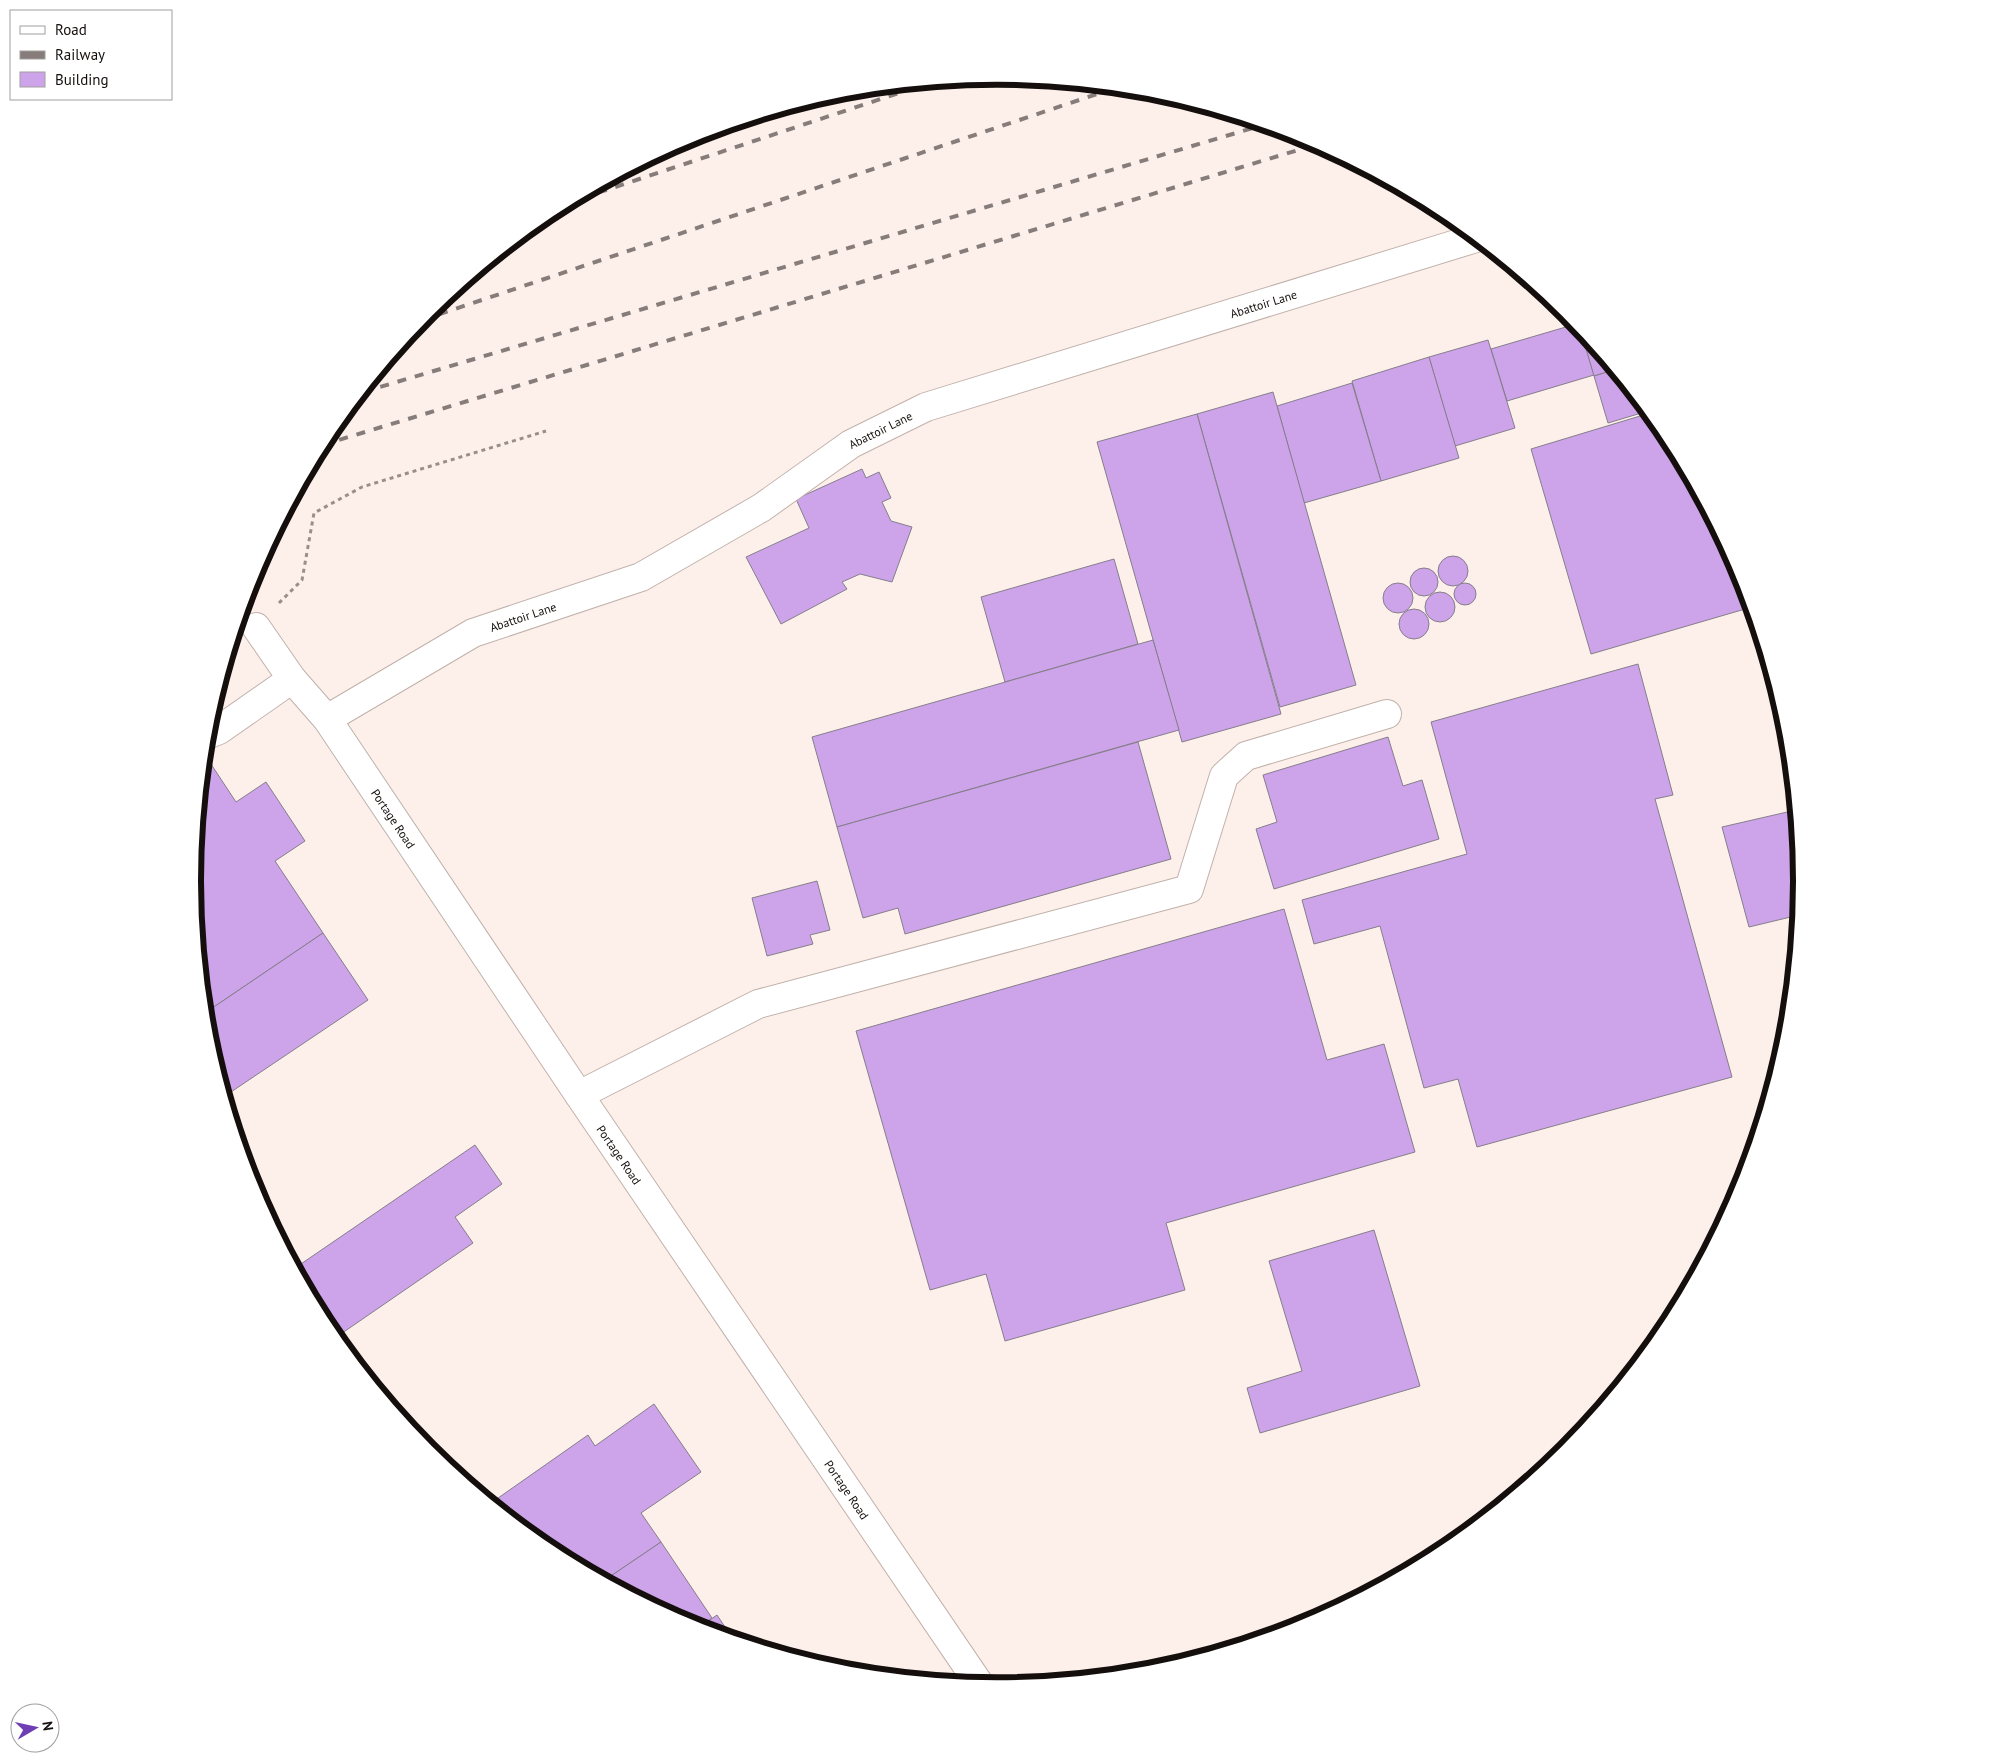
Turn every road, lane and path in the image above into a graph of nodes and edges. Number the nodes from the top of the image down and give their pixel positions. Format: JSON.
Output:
{"nodes":[{"id":1,"x":1469,"y":240,"type":"edge"},
{"id":2,"x":546,"y":431,"type":"dead end"},
{"id":3,"x":256,"y":627,"type":"joint"},
{"id":4,"x":292,"y":679,"type":"junction"},
{"id":5,"x":1387,"y":714,"type":"dead end"},
{"id":6,"x":327,"y":719,"type":"junction"},
{"id":7,"x":215,"y":731,"type":"edge"},
{"id":8,"x":579,"y":1095,"type":"junction"},
{"id":9,"x":975,"y":1677,"type":"edge"}],
"edges":[{"from":1,"to":6,"type":"street","name":"Abattoir Lane"},
{"from":2,"to":3,"type":"path"},
{"from":3,"to":4,"type":"street","name":"Portage Road"},
{"from":4,"to":6,"type":"street","name":"Portage Road"},
{"from":4,"to":7,"type":"street"},
{"from":5,"to":8,"type":"street"},
{"from":6,"to":8,"type":"street","name":"Portage Road"},
{"from":8,"to":9,"type":"street","name":"Portage Road"}]}
